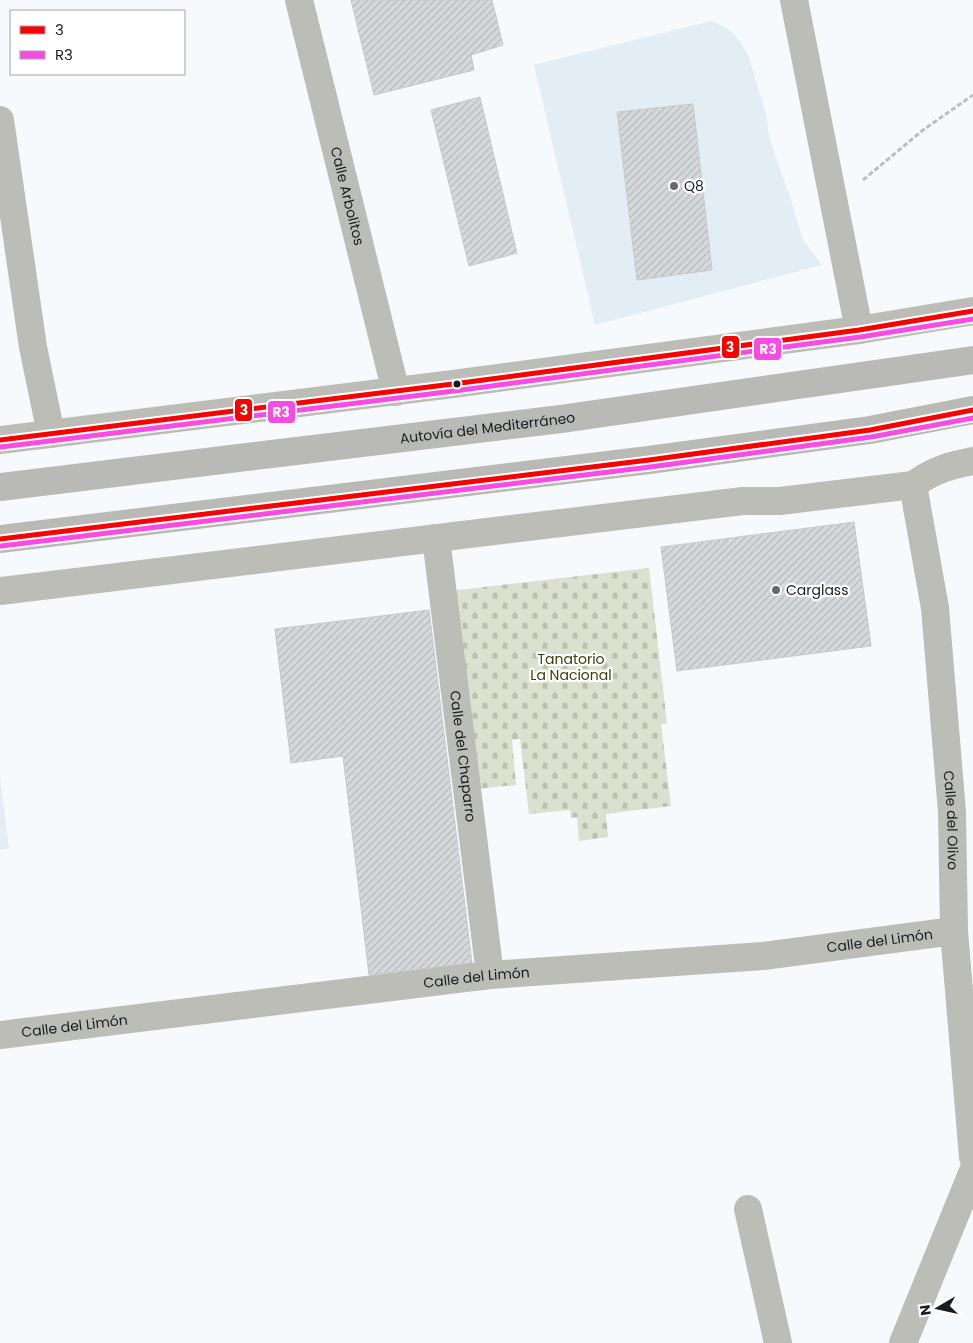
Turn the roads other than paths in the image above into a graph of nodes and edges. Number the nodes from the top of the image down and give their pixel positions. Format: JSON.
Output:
{"nodes":[{"id":1,"x":299,"y":0,"type":"edge"},
{"id":2,"x":794,"y":0,"type":"edge"},
{"id":3,"x":0,"y":120,"type":"edge"},
{"id":4,"x":973,"y":311,"type":"edge"},
{"id":5,"x":859,"y":330,"type":"junction"},
{"id":6,"x":973,"y":360,"type":"edge"},
{"id":7,"x":396,"y":392,"type":"junction"},
{"id":8,"x":973,"y":410,"type":"edge"},
{"id":9,"x":52,"y":434,"type":"junction"},
{"id":10,"x":0,"y":440,"type":"edge"},
{"id":11,"x":973,"y":461,"type":"edge"},
{"id":12,"x":913,"y":485,"type":"junction"},
{"id":13,"x":0,"y":487,"type":"edge"},
{"id":14,"x":436,"y":538,"type":"junction"},
{"id":15,"x":0,"y":540,"type":"edge"},
{"id":16,"x":0,"y":591,"type":"edge"},
{"id":17,"x":963,"y":810,"type":"edge"},
{"id":18,"x":954,"y":931,"type":"junction"},
{"id":19,"x":490,"y":975,"type":"junction"},
{"id":20,"x":0,"y":1035,"type":"edge"},
{"id":21,"x":973,"y":1157,"type":"edge"},
{"id":22,"x":973,"y":1171,"type":"edge"},
{"id":23,"x":748,"y":1209,"type":"dead end"},
{"id":24,"x":778,"y":1343,"type":"edge"},
{"id":25,"x":903,"y":1343,"type":"edge"}],
"edges":[{"from":1,"to":7,"type":"street","name":"Calle Arbolitos"},
{"from":2,"to":5,"type":"street"},
{"from":3,"to":9,"type":"street"},
{"from":4,"to":5,"type":"street"},
{"from":5,"to":7,"type":"street"},
{"from":6,"to":13,"type":"highway","name":"Autovía del Mediterráneo"},
{"from":7,"to":9,"type":"street"},
{"from":8,"to":15,"type":"highway"},
{"from":9,"to":10,"type":"street"},
{"from":11,"to":12,"type":"street"},
{"from":12,"to":14,"type":"street"},
{"from":12,"to":17,"type":"street","name":"Calle del Olivo"},
{"from":14,"to":16,"type":"street"},
{"from":14,"to":19,"type":"street","name":"Calle del Chaparro"},
{"from":17,"to":18,"type":"street","name":"Calle del Olivo"},
{"from":18,"to":19,"type":"street","name":"Calle del Limón"},
{"from":18,"to":21,"type":"street","name":"Calle del Olivo"},
{"from":19,"to":20,"type":"street","name":"Calle del Limón"},
{"from":22,"to":25,"type":"street"},
{"from":23,"to":24,"type":"street"}]}
